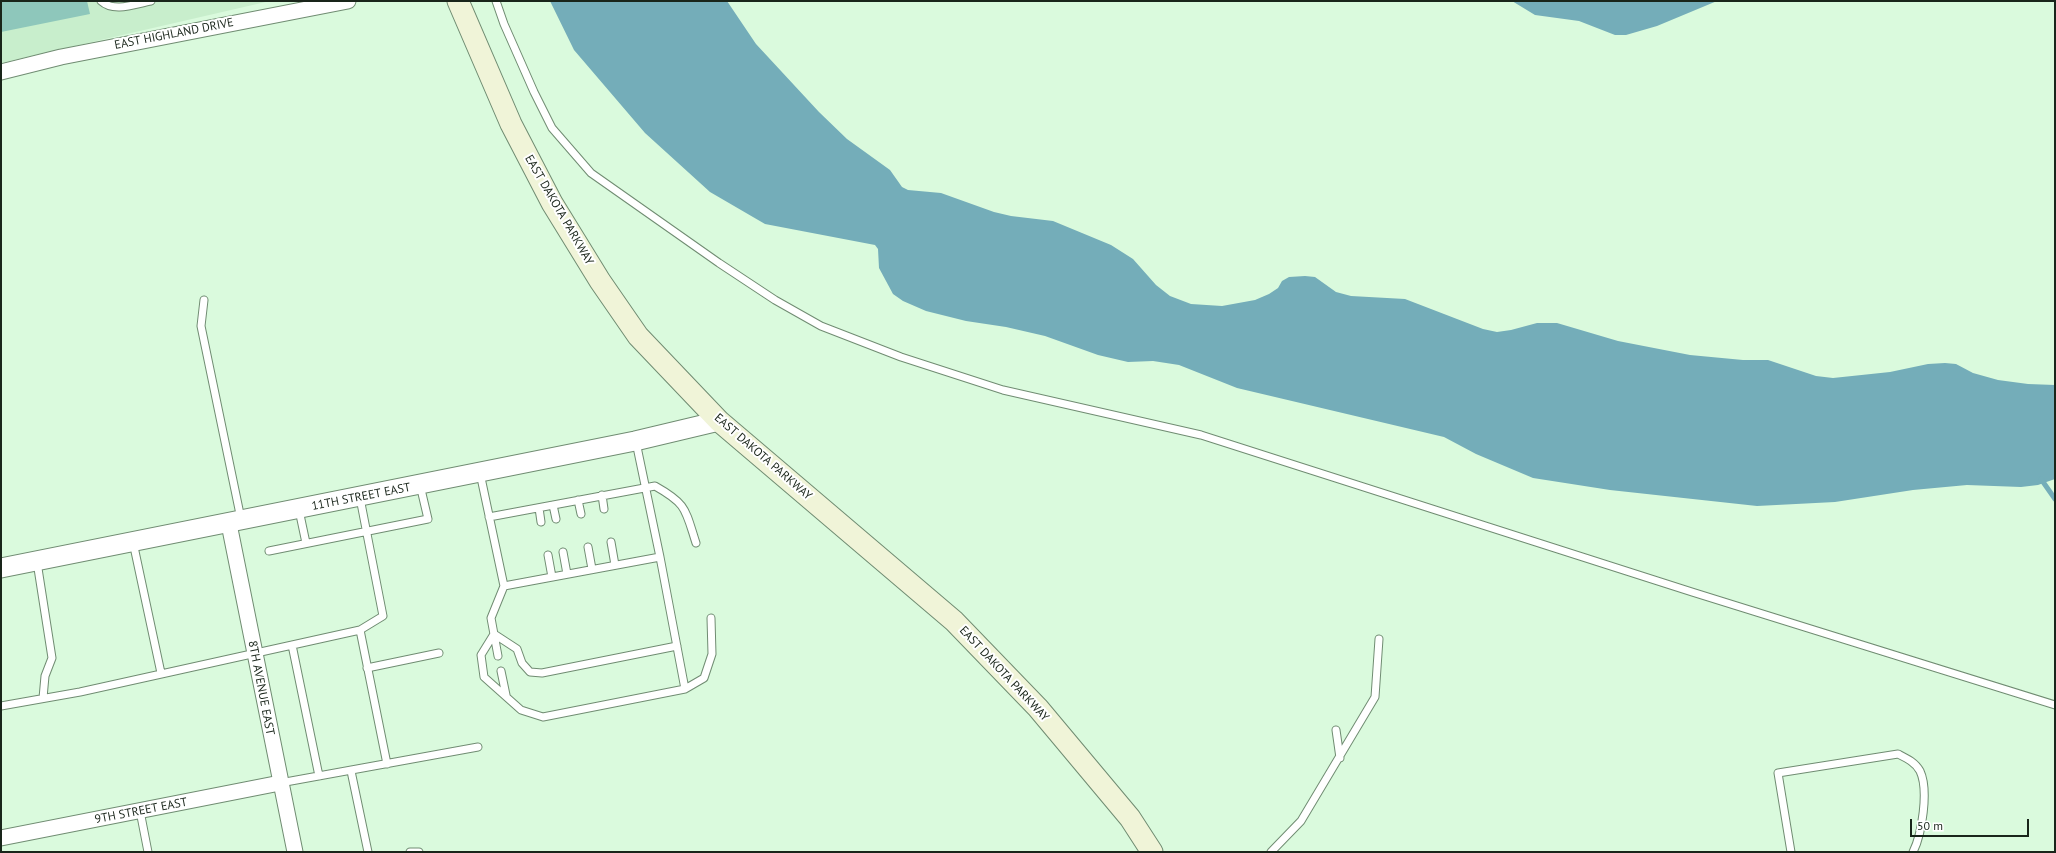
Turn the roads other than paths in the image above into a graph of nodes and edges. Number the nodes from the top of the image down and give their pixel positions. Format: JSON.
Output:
{"nodes":[{"id":1,"x":101,"y":1,"type":"edge"},
{"id":2,"x":151,"y":1,"type":"edge"},
{"id":3,"x":348,"y":1,"type":"edge"},
{"id":4,"x":458,"y":1,"type":"edge"},
{"id":5,"x":496,"y":1,"type":"edge"},
{"id":6,"x":1,"y":72,"type":"edge"},
{"id":7,"x":204,"y":300,"type":"dead end"},
{"id":8,"x":719,"y":421,"type":"junction"},
{"id":9,"x":635,"y":441,"type":"junction"},
{"id":10,"x":480,"y":473,"type":"junction"},
{"id":11,"x":420,"y":485,"type":"junction"},
{"id":12,"x":645,"y":487,"type":"junction"},
{"id":13,"x":602,"y":495,"type":"junction"},
{"id":14,"x":360,"y":497,"type":"junction"},
{"id":15,"x":578,"y":500,"type":"junction"},
{"id":16,"x":553,"y":505,"type":"junction"},
{"id":17,"x":539,"y":508,"type":"junction"},
{"id":18,"x":299,"y":509,"type":"junction"},
{"id":19,"x":604,"y":509,"type":"dead end"},
{"id":20,"x":581,"y":514,"type":"dead end"},
{"id":21,"x":490,"y":517,"type":"junction"},
{"id":22,"x":556,"y":519,"type":"dead end"},
{"id":23,"x":235,"y":522,"type":"junction"},
{"id":24,"x":542,"y":522,"type":"dead end"},
{"id":25,"x":366,"y":530,"type":"junction"},
{"id":26,"x":133,"y":542,"type":"junction"},
{"id":27,"x":611,"y":542,"type":"dead end"},
{"id":28,"x":306,"y":543,"type":"junction"},
{"id":29,"x":696,"y":543,"type":"dead end"},
{"id":30,"x":588,"y":547,"type":"dead end"},
{"id":31,"x":269,"y":551,"type":"dead end"},
{"id":32,"x":563,"y":552,"type":"dead end"},
{"id":33,"x":548,"y":555,"type":"dead end"},
{"id":34,"x":660,"y":557,"type":"junction"},
{"id":35,"x":37,"y":561,"type":"junction"},
{"id":36,"x":615,"y":565,"type":"junction"},
{"id":37,"x":1,"y":568,"type":"edge"},
{"id":38,"x":592,"y":569,"type":"junction"},
{"id":39,"x":567,"y":574,"type":"junction"},
{"id":40,"x":552,"y":577,"type":"junction"},
{"id":41,"x":504,"y":586,"type":"junction"},
{"id":42,"x":711,"y":618,"type":"dead end"},
{"id":43,"x":360,"y":630,"type":"junction"},
{"id":44,"x":494,"y":634,"type":"junction"},
{"id":45,"x":1379,"y":639,"type":"dead end"},
{"id":46,"x":292,"y":644,"type":"junction"},
{"id":47,"x":677,"y":646,"type":"junction"},
{"id":48,"x":254,"y":653,"type":"junction"},
{"id":49,"x":439,"y":653,"type":"dead end"},
{"id":50,"x":498,"y":656,"type":"dead end"},
{"id":51,"x":368,"y":668,"type":"junction"},
{"id":52,"x":501,"y":671,"type":"dead end"},
{"id":53,"x":161,"y":673,"type":"junction"},
{"id":54,"x":685,"y":689,"type":"junction"},
{"id":55,"x":506,"y":695,"type":"junction"},
{"id":56,"x":44,"y":698,"type":"junction"},
{"id":57,"x":2055,"y":705,"type":"edge"},
{"id":58,"x":1,"y":706,"type":"edge"},
{"id":59,"x":1336,"y":730,"type":"dead end"},
{"id":60,"x":478,"y":747,"type":"dead end"},
{"id":61,"x":1340,"y":758,"type":"junction"},
{"id":62,"x":387,"y":764,"type":"junction"},
{"id":63,"x":351,"y":771,"type":"junction"},
{"id":64,"x":319,"y":776,"type":"junction"},
{"id":65,"x":280,"y":783,"type":"junction"},
{"id":66,"x":140,"y":811,"type":"junction"},
{"id":67,"x":1,"y":838,"type":"edge"},
{"id":68,"x":148,"y":852,"type":"edge"},
{"id":69,"x":296,"y":852,"type":"edge"},
{"id":70,"x":368,"y":852,"type":"edge"},
{"id":71,"x":410,"y":852,"type":"edge"},
{"id":72,"x":419,"y":852,"type":"edge"},
{"id":73,"x":1152,"y":852,"type":"edge"},
{"id":74,"x":1271,"y":852,"type":"edge"},
{"id":75,"x":1792,"y":852,"type":"edge"},
{"id":76,"x":1913,"y":852,"type":"edge"}],
"edges":[{"from":1,"to":2,"type":"lane"},
{"from":3,"to":6,"type":"street","name":"EAST HIGHLAND DRIVE"},
{"from":4,"to":8,"type":"main road","name":"EAST DAKOTA PARKWAY"},
{"from":5,"to":57,"type":"lane"},
{"from":7,"to":23,"type":"lane"},
{"from":8,"to":9,"type":"street","name":"11TH STREET EAST"},
{"from":8,"to":73,"type":"main road","name":"EAST DAKOTA PARKWAY"},
{"from":9,"to":10,"type":"street","name":"11TH STREET EAST"},
{"from":9,"to":12,"type":"lane"},
{"from":10,"to":11,"type":"street","name":"11TH STREET EAST"},
{"from":10,"to":21,"type":"lane"},
{"from":11,"to":14,"type":"street","name":"11TH STREET EAST"},
{"from":11,"to":25,"type":"lane"},
{"from":12,"to":13,"type":"lane"},
{"from":12,"to":29,"type":"lane"},
{"from":12,"to":34,"type":"lane"},
{"from":13,"to":15,"type":"lane"},
{"from":13,"to":19,"type":"lane"},
{"from":14,"to":18,"type":"street","name":"11TH STREET EAST"},
{"from":14,"to":25,"type":"lane"},
{"from":15,"to":16,"type":"lane"},
{"from":15,"to":20,"type":"lane"},
{"from":16,"to":17,"type":"lane"},
{"from":16,"to":22,"type":"lane"},
{"from":17,"to":21,"type":"lane"},
{"from":17,"to":24,"type":"lane"},
{"from":18,"to":23,"type":"street","name":"11TH STREET EAST"},
{"from":18,"to":28,"type":"lane"},
{"from":21,"to":41,"type":"lane"},
{"from":23,"to":26,"type":"street","name":"11TH STREET EAST"},
{"from":23,"to":48,"type":"street","name":"8TH AVENUE EAST"},
{"from":25,"to":28,"type":"lane"},
{"from":25,"to":43,"type":"lane"},
{"from":26,"to":35,"type":"street","name":"11TH STREET EAST"},
{"from":26,"to":53,"type":"lane"},
{"from":27,"to":36,"type":"lane"},
{"from":28,"to":31,"type":"lane"},
{"from":30,"to":38,"type":"lane"},
{"from":32,"to":39,"type":"lane"},
{"from":33,"to":40,"type":"lane"},
{"from":34,"to":36,"type":"lane"},
{"from":34,"to":47,"type":"lane"},
{"from":35,"to":37,"type":"street","name":"11TH STREET EAST"},
{"from":35,"to":56,"type":"lane"},
{"from":36,"to":38,"type":"lane"},
{"from":38,"to":39,"type":"lane"},
{"from":39,"to":40,"type":"lane"},
{"from":40,"to":41,"type":"lane"},
{"from":41,"to":44,"type":"lane"},
{"from":42,"to":54,"type":"lane"},
{"from":43,"to":46,"type":"lane"},
{"from":43,"to":51,"type":"lane"},
{"from":44,"to":47,"type":"lane"},
{"from":44,"to":50,"type":"lane"},
{"from":44,"to":55,"type":"lane"},
{"from":45,"to":61,"type":"lane"},
{"from":46,"to":48,"type":"lane"},
{"from":46,"to":64,"type":"lane"},
{"from":47,"to":54,"type":"lane"},
{"from":48,"to":53,"type":"lane"},
{"from":48,"to":65,"type":"street","name":"8TH AVENUE EAST"},
{"from":49,"to":51,"type":"lane"},
{"from":51,"to":62,"type":"lane"},
{"from":52,"to":55,"type":"lane"},
{"from":53,"to":56,"type":"lane"},
{"from":54,"to":55,"type":"lane"},
{"from":56,"to":58,"type":"lane"},
{"from":59,"to":61,"type":"lane"},
{"from":60,"to":62,"type":"lane"},
{"from":61,"to":74,"type":"lane"},
{"from":62,"to":63,"type":"lane"},
{"from":63,"to":64,"type":"lane"},
{"from":63,"to":70,"type":"lane"},
{"from":64,"to":65,"type":"lane"},
{"from":65,"to":66,"type":"street","name":"9TH STREET EAST"},
{"from":65,"to":69,"type":"street","name":"8TH AVENUE EAST"},
{"from":66,"to":67,"type":"street","name":"9TH STREET EAST"},
{"from":66,"to":68,"type":"lane"},
{"from":71,"to":72,"type":"lane"},
{"from":75,"to":76,"type":"lane"}]}
